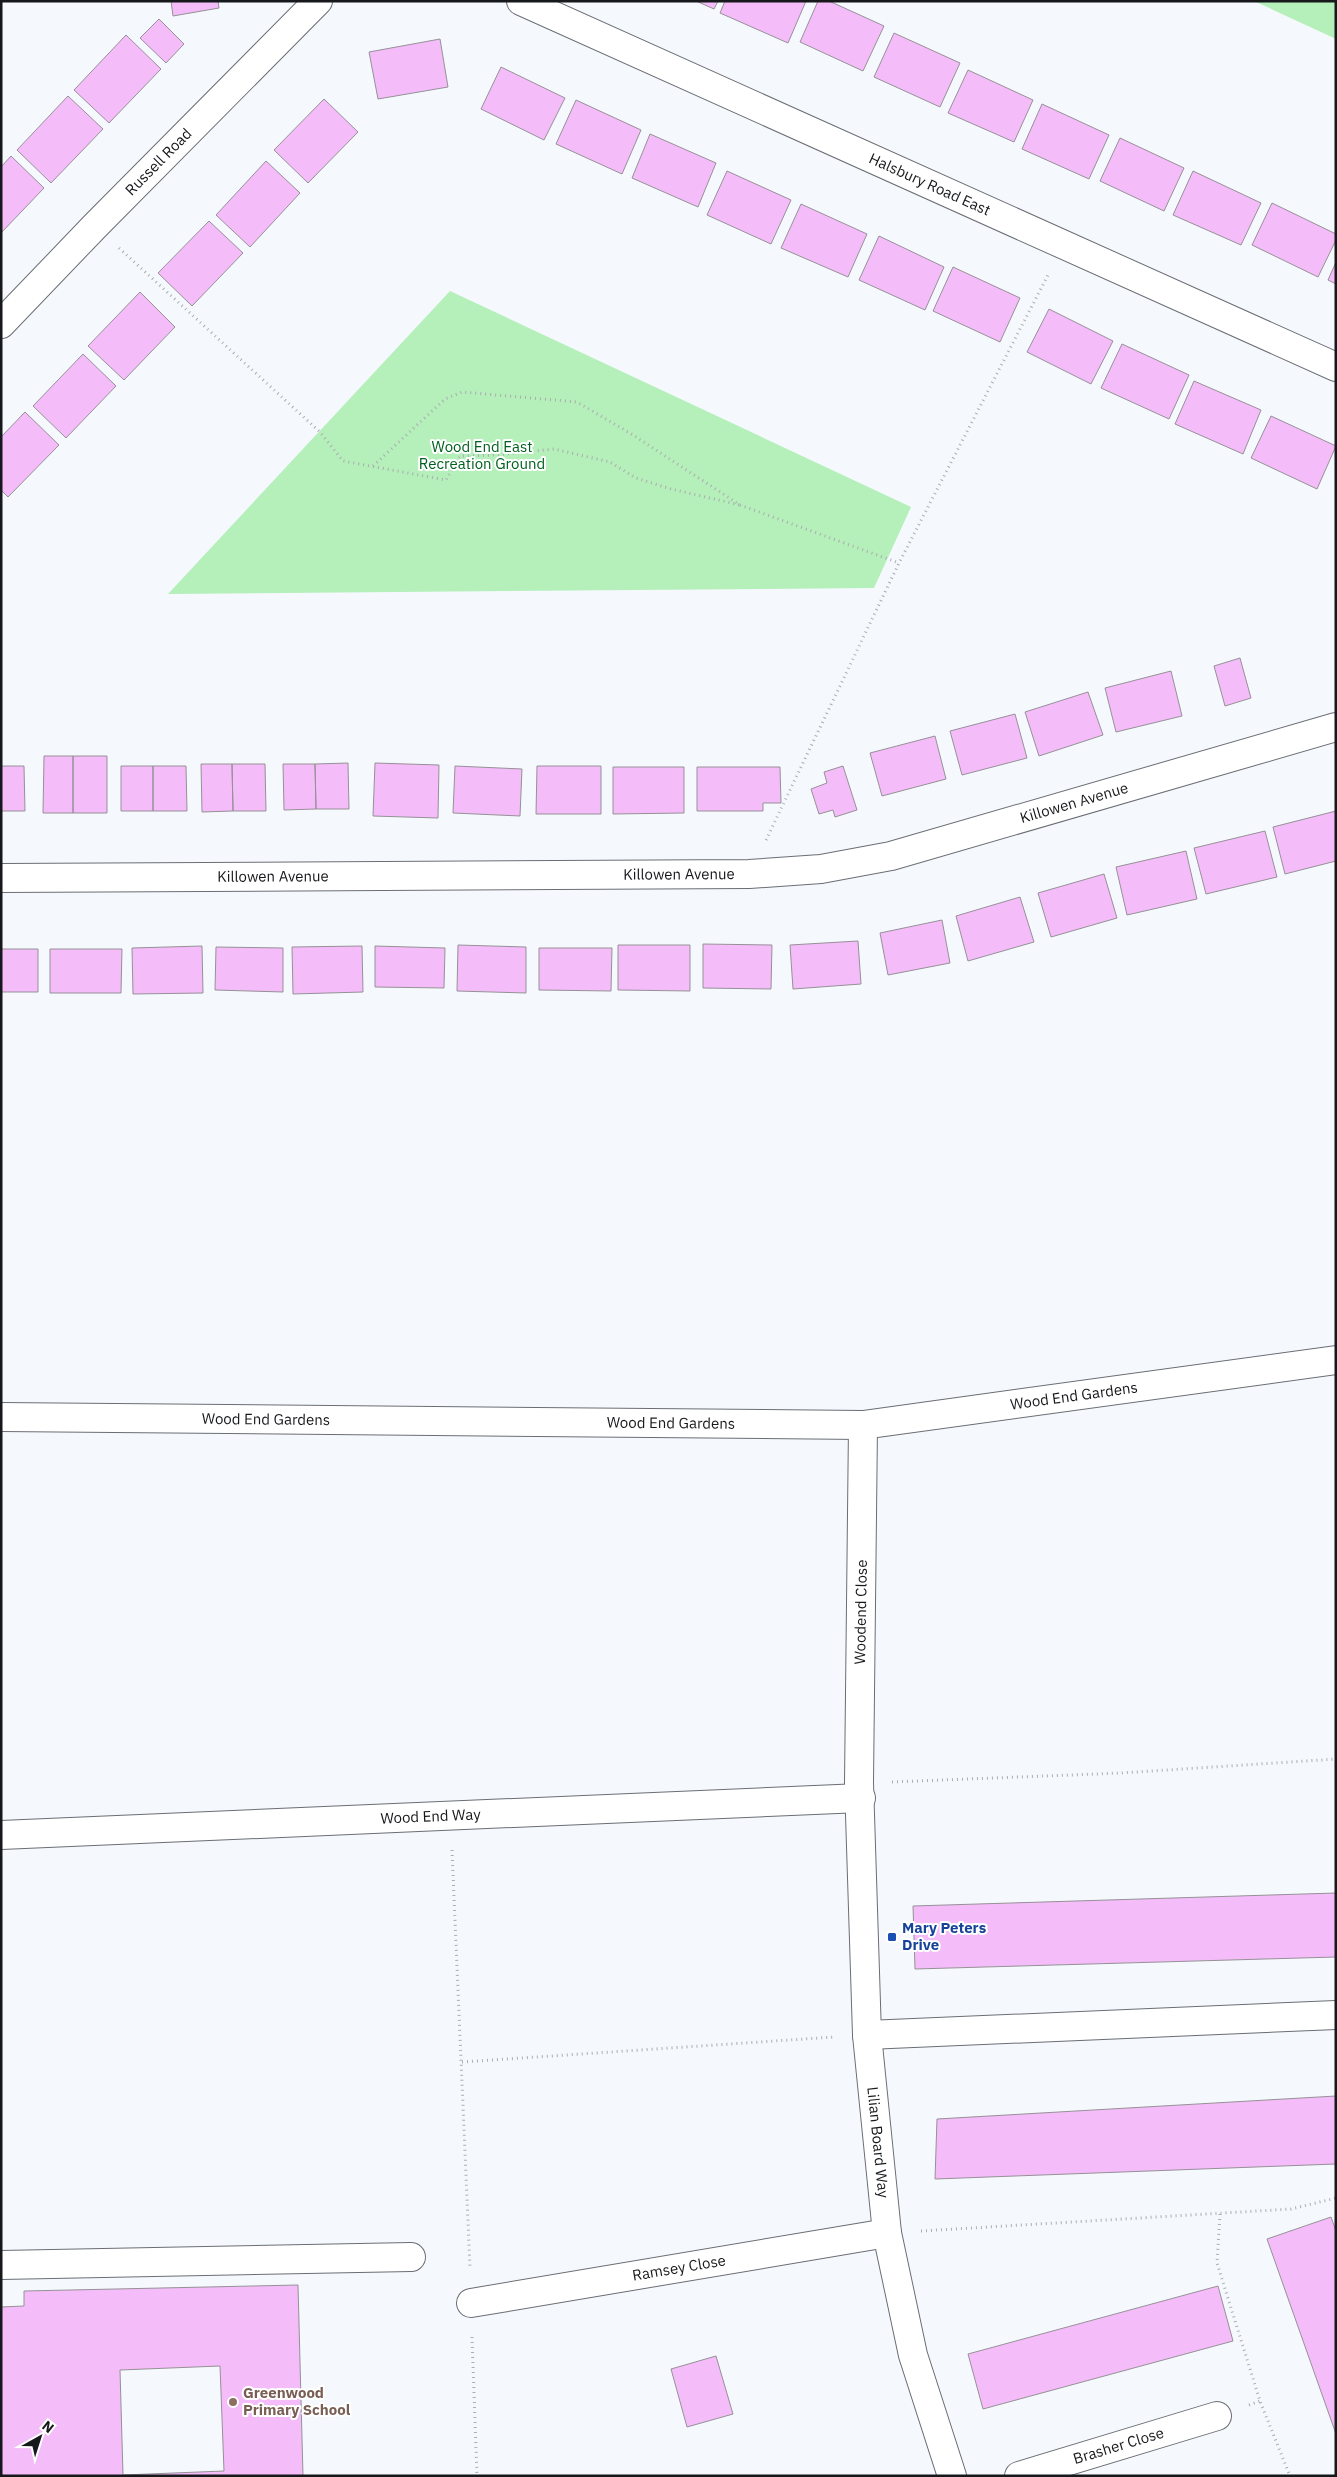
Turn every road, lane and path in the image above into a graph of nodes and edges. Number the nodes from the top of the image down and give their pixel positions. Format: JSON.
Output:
{"nodes":[{"id":1,"x":318,"y":1,"type":"edge"},
{"id":2,"x":522,"y":1,"type":"edge"},
{"id":3,"x":95,"y":226,"type":"junction"},
{"id":4,"x":1064,"y":246,"type":"junction"},
{"id":5,"x":1,"y":324,"type":"edge"},
{"id":6,"x":1336,"y":368,"type":"edge"},
{"id":7,"x":372,"y":466,"type":"junction"},
{"id":8,"x":740,"y":505,"type":"junction"},
{"id":9,"x":899,"y":563,"type":"junction"},
{"id":10,"x":1336,"y":726,"type":"edge"},
{"id":11,"x":749,"y":874,"type":"junction"},
{"id":12,"x":1,"y":878,"type":"edge"},
{"id":13,"x":1336,"y":1360,"type":"edge"},
{"id":14,"x":1,"y":1418,"type":"edge"},
{"id":15,"x":863,"y":1425,"type":"junction"},
{"id":16,"x":1336,"y":1759,"type":"edge"},
{"id":17,"x":860,"y":1790,"type":"junction"},
{"id":18,"x":450,"y":1816,"type":"junction"},
{"id":19,"x":1,"y":1835,"type":"edge"},
{"id":20,"x":1336,"y":2015,"type":"edge"},
{"id":21,"x":868,"y":2035,"type":"junction"},
{"id":22,"x":462,"y":2062,"type":"junction"},
{"id":23,"x":1336,"y":2198,"type":"edge"},
{"id":24,"x":1220,"y":2214,"type":"junction"},
{"id":25,"x":886,"y":2233,"type":"junction"},
{"id":26,"x":411,"y":2257,"type":"dead end"},
{"id":27,"x":1,"y":2264,"type":"edge"},
{"id":28,"x":471,"y":2303,"type":"junction"},
{"id":29,"x":1217,"y":2416,"type":"dead end"},
{"id":30,"x":477,"y":2476,"type":"edge"},
{"id":31,"x":952,"y":2476,"type":"edge"},
{"id":32,"x":1019,"y":2476,"type":"edge"},
{"id":33,"x":1290,"y":2476,"type":"edge"}],
"edges":[{"from":1,"to":3,"type":"street","name":"Russell Road"},
{"from":2,"to":4,"type":"street","name":"Halsbury Road East"},
{"from":3,"to":5,"type":"street","name":"Russell Road"},
{"from":3,"to":7,"type":"path"},
{"from":4,"to":6,"type":"street","name":"Halsbury Road East"},
{"from":4,"to":9,"type":"path"},
{"from":7,"to":8,"type":"path"},
{"from":7,"to":8,"type":"path"},
{"from":8,"to":9,"type":"path"},
{"from":9,"to":11,"type":"path"},
{"from":10,"to":11,"type":"street","name":"Killowen Avenue"},
{"from":11,"to":12,"type":"street","name":"Killowen Avenue"},
{"from":13,"to":15,"type":"street","name":"Wood End Gardens"},
{"from":14,"to":15,"type":"street","name":"Wood End Gardens"},
{"from":15,"to":17,"type":"street","name":"Woodend Close"},
{"from":16,"to":17,"type":"path"},
{"from":17,"to":18,"type":"street","name":"Wood End Way"},
{"from":17,"to":21,"type":"street","name":"Lilian Board Way"},
{"from":18,"to":19,"type":"street","name":"Wood End Way"},
{"from":18,"to":22,"type":"path"},
{"from":20,"to":21,"type":"street"},
{"from":21,"to":22,"type":"path"},
{"from":21,"to":25,"type":"street","name":"Lilian Board Way"},
{"from":22,"to":28,"type":"path"},
{"from":23,"to":24,"type":"path"},
{"from":24,"to":25,"type":"path"},
{"from":24,"to":33,"type":"path"},
{"from":25,"to":28,"type":"street","name":"Ramsey Close"},
{"from":25,"to":31,"type":"street","name":"Lilian Board Way"},
{"from":26,"to":27,"type":"street"},
{"from":28,"to":30,"type":"path"},
{"from":29,"to":32,"type":"street","name":"Brasher Close"}]}
